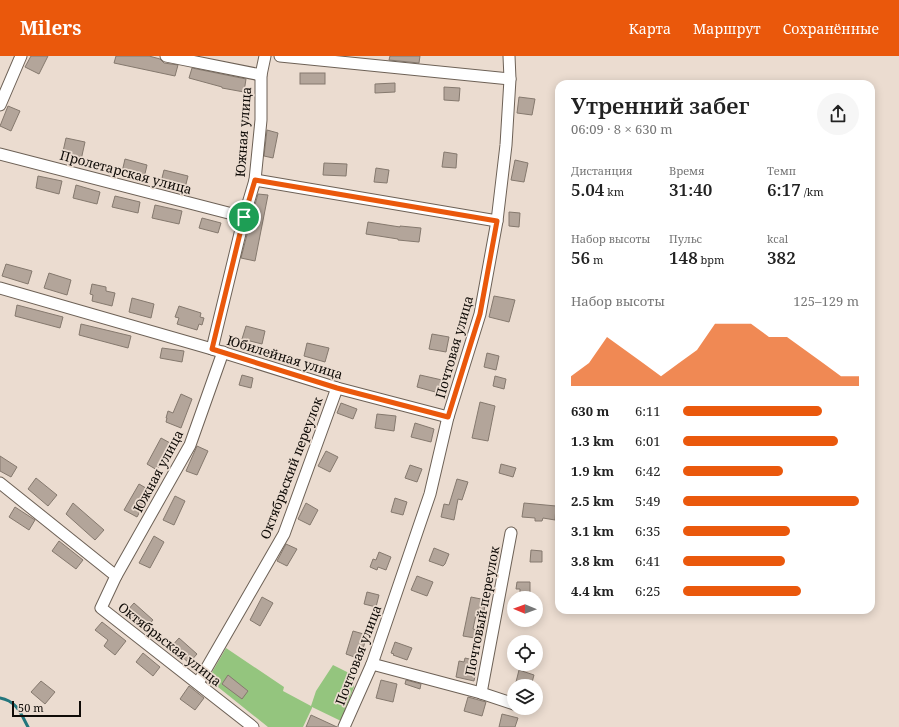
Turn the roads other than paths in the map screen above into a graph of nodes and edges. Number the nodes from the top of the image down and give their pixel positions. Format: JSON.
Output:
{"nodes":[{"id":1,"x":21,"y":56,"type":"edge"},
{"id":2,"x":166,"y":56,"type":"edge"},
{"id":3,"x":265,"y":56,"type":"edge"},
{"id":4,"x":280,"y":56,"type":"edge"},
{"id":5,"x":509,"y":56,"type":"edge"},
{"id":6,"x":261,"y":75,"type":"junction"},
{"id":7,"x":510,"y":79,"type":"junction"},
{"id":8,"x":0,"y":105,"type":"edge"},
{"id":9,"x":0,"y":154,"type":"edge"},
{"id":10,"x":255,"y":180,"type":"junction"},
{"id":11,"x":244,"y":217,"type":"junction"},
{"id":12,"x":497,"y":221,"type":"junction"},
{"id":13,"x":0,"y":288,"type":"edge"},
{"id":14,"x":212,"y":349,"type":"junction"},
{"id":15,"x":223,"y":352,"type":"junction"},
{"id":16,"x":337,"y":388,"type":"junction"},
{"id":17,"x":448,"y":417,"type":"junction"},
{"id":18,"x":0,"y":483,"type":"edge"},
{"id":19,"x":512,"y":533,"type":"dead end"},
{"id":20,"x":116,"y":576,"type":"junction"},
{"id":21,"x":372,"y":664,"type":"junction"},
{"id":22,"x":198,"y":683,"type":"junction"},
{"id":23,"x":481,"y":693,"type":"junction"},
{"id":24,"x":507,"y":702,"type":"edge"},
{"id":25,"x":253,"y":727,"type":"edge"},
{"id":26,"x":344,"y":727,"type":"edge"}],
"edges":[{"from":1,"to":8,"type":"street"},
{"from":2,"to":6,"type":"street"},
{"from":3,"to":6,"type":"street","name":"Южная улица"},
{"from":4,"to":7,"type":"street"},
{"from":5,"to":7,"type":"street","name":"Почтовая улица"},
{"from":6,"to":10,"type":"street","name":"Южная улица"},
{"from":7,"to":12,"type":"street","name":"Почтовая улица"},
{"from":9,"to":11,"type":"street","name":"Пролетарская улица"},
{"from":10,"to":11,"type":"street","name":"Южная улица"},
{"from":10,"to":12,"type":"street"},
{"from":11,"to":14,"type":"street","name":"Южная улица"},
{"from":12,"to":17,"type":"street","name":"Почтовая улица"},
{"from":13,"to":14,"type":"street","name":"Юбилейная улица"},
{"from":14,"to":15,"type":"street","name":"Юбилейная улица"},
{"from":15,"to":16,"type":"street","name":"Юбилейная улица"},
{"from":15,"to":20,"type":"street","name":"Южная улица"},
{"from":16,"to":17,"type":"street","name":"Юбилейная улица"},
{"from":16,"to":22,"type":"street","name":"Октябрьский переулок"},
{"from":17,"to":21,"type":"street","name":"Почтовая улица"},
{"from":18,"to":20,"type":"street"},
{"from":19,"to":23,"type":"street","name":"Почтовый переулок"},
{"from":20,"to":22,"type":"street","name":"Октябрьская улица"},
{"from":21,"to":23,"type":"street","name":"Почтовый переулок"},
{"from":21,"to":26,"type":"street","name":"Почтовая улица"},
{"from":22,"to":25,"type":"street","name":"Октябрьская улица"},
{"from":23,"to":24,"type":"street","name":"Почтовый переулок"}]}
